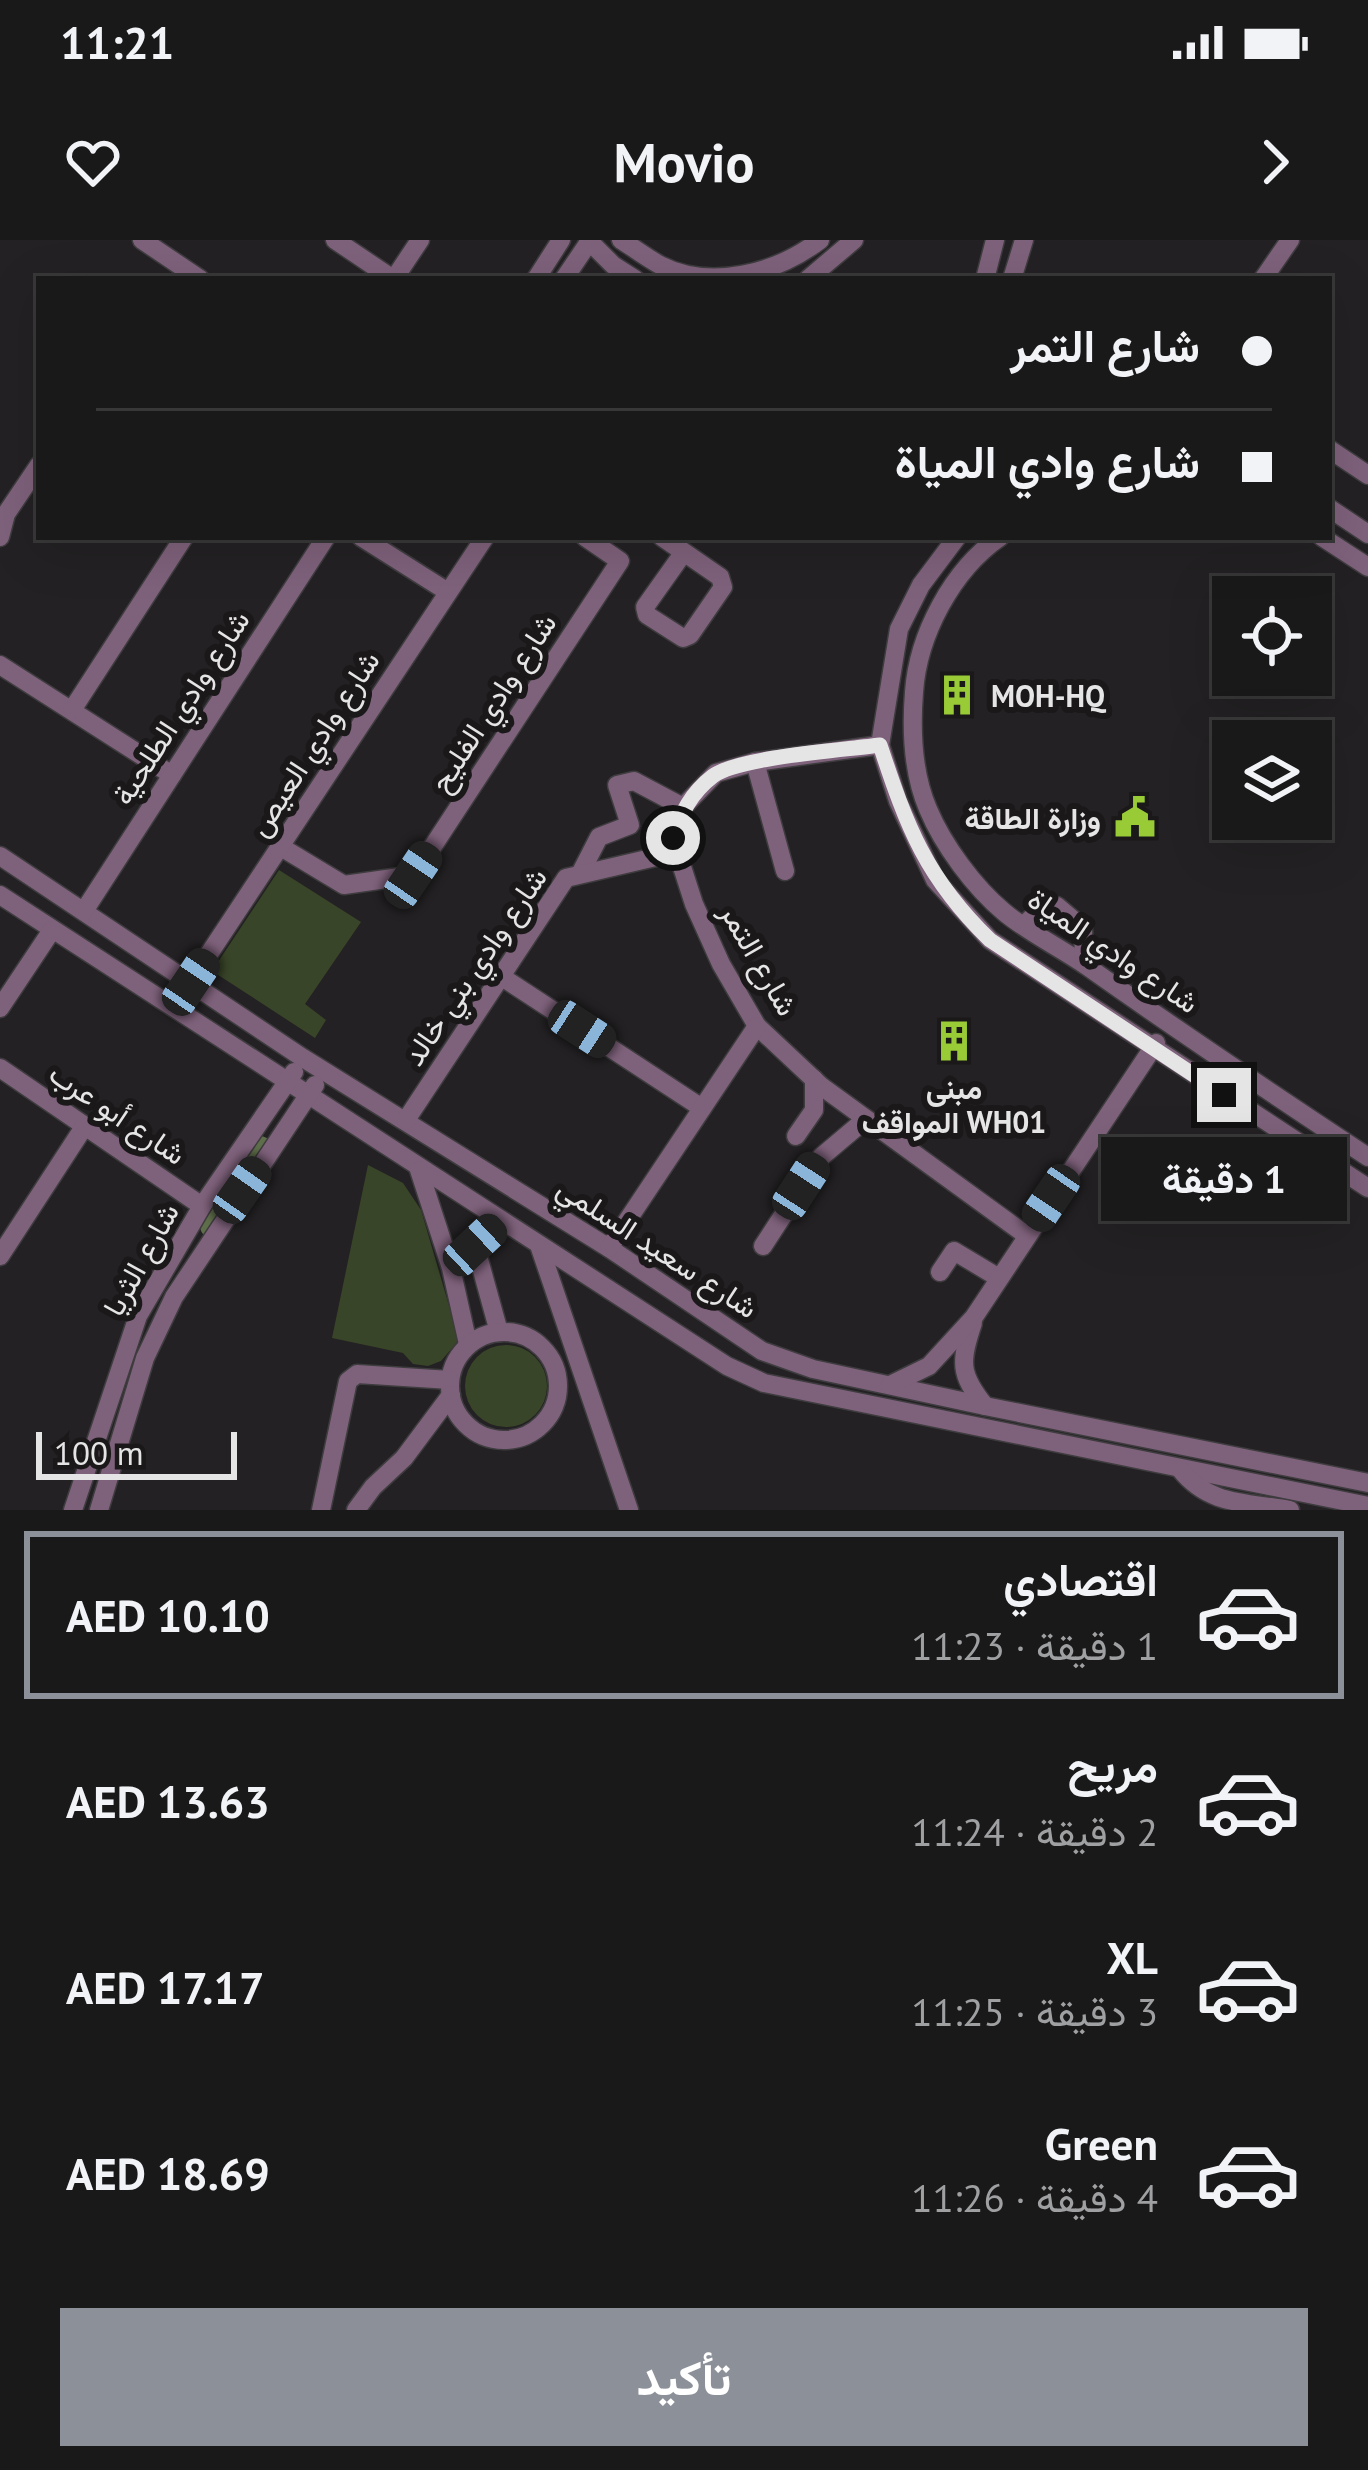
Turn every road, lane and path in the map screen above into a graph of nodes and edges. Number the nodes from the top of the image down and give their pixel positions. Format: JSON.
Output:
{"nodes":[{"id":1,"x":142,"y":240,"type":"edge"},
{"id":2,"x":335,"y":240,"type":"edge"},
{"id":3,"x":421,"y":240,"type":"edge"},
{"id":4,"x":561,"y":240,"type":"edge"},
{"id":5,"x":621,"y":240,"type":"edge"},
{"id":6,"x":820,"y":240,"type":"edge"},
{"id":7,"x":854,"y":240,"type":"edge"},
{"id":8,"x":995,"y":240,"type":"edge"},
{"id":9,"x":1024,"y":240,"type":"edge"},
{"id":10,"x":1290,"y":240,"type":"edge"},
{"id":11,"x":589,"y":241,"type":"edge"},
{"id":12,"x":169,"y":271,"type":"edge"},
{"id":13,"x":389,"y":276,"type":"edge"},
{"id":14,"x":396,"y":276,"type":"edge"},
{"id":15,"x":538,"y":276,"type":"edge"},
{"id":16,"x":566,"y":276,"type":"edge"},
{"id":17,"x":630,"y":276,"type":"edge"},
{"id":18,"x":704,"y":276,"type":"edge"},
{"id":19,"x":734,"y":276,"type":"edge"},
{"id":20,"x":812,"y":276,"type":"edge"},
{"id":21,"x":986,"y":276,"type":"edge"},
{"id":22,"x":1013,"y":276,"type":"edge"},
{"id":23,"x":1264,"y":276,"type":"edge"},
{"id":24,"x":1332,"y":451,"type":"edge"},
{"id":25,"x":36,"y":469,"type":"edge"},
{"id":26,"x":1368,"y":475,"type":"edge"},
{"id":27,"x":1332,"y":510,"type":"edge"},
{"id":28,"x":3,"y":513,"type":"edge"},
{"id":29,"x":1368,"y":534,"type":"edge"},
{"id":30,"x":0,"y":536,"type":"edge"},
{"id":31,"x":182,"y":540,"type":"edge"},
{"id":32,"x":324,"y":540,"type":"edge"},
{"id":33,"x":366,"y":540,"type":"edge"},
{"id":34,"x":483,"y":540,"type":"edge"},
{"id":35,"x":589,"y":540,"type":"edge"},
{"id":36,"x":666,"y":540,"type":"edge"},
{"id":37,"x":955,"y":540,"type":"edge"},
{"id":38,"x":997,"y":540,"type":"edge"},
{"id":39,"x":1327,"y":540,"type":"edge"},
{"id":40,"x":684,"y":552,"type":"junction"},
{"id":41,"x":1368,"y":567,"type":"edge"},
{"id":42,"x":448,"y":592,"type":"junction"},
{"id":43,"x":0,"y":665,"type":"edge"},
{"id":44,"x":72,"y":710,"type":"junction"},
{"id":45,"x":880,"y":745,"type":"junction"},
{"id":46,"x":755,"y":763,"type":"junction"},
{"id":47,"x":172,"y":775,"type":"junction"},
{"id":48,"x":683,"y":807,"type":"junction"},
{"id":49,"x":281,"y":847,"type":"junction"},
{"id":50,"x":677,"y":852,"type":"junction"},
{"id":51,"x":0,"y":856,"type":"edge"},
{"id":52,"x":785,"y":871,"type":"dead end"},
{"id":53,"x":580,"y":874,"type":"junction"},
{"id":54,"x":0,"y":895,"type":"edge"},
{"id":55,"x":84,"y":911,"type":"junction"},
{"id":56,"x":1024,"y":925,"type":"junction"},
{"id":57,"x":52,"y":930,"type":"junction"},
{"id":58,"x":1084,"y":964,"type":"junction"},
{"id":59,"x":502,"y":976,"type":"junction"},
{"id":60,"x":191,"y":982,"type":"junction"},
{"id":61,"x":0,"y":1008,"type":"edge"},
{"id":62,"x":1169,"y":1025,"type":"junction"},
{"id":63,"x":758,"y":1026,"type":"junction"},
{"id":64,"x":1152,"y":1048,"type":"junction"},
{"id":65,"x":302,"y":1058,"type":"junction"},
{"id":66,"x":0,"y":1068,"type":"edge"},
{"id":67,"x":325,"y":1072,"type":"junction"},
{"id":68,"x":814,"y":1079,"type":"junction"},
{"id":69,"x":288,"y":1082,"type":"junction"},
{"id":70,"x":308,"y":1095,"type":"junction"},
{"id":71,"x":702,"y":1108,"type":"junction"},
{"id":72,"x":866,"y":1119,"type":"junction"},
{"id":73,"x":406,"y":1120,"type":"junction"},
{"id":74,"x":84,"y":1127,"type":"junction"},
{"id":75,"x":796,"y":1136,"type":"dead end"},
{"id":76,"x":1368,"y":1157,"type":"edge"},
{"id":77,"x":419,"y":1170,"type":"junction"},
{"id":78,"x":1368,"y":1188,"type":"edge"},
{"id":79,"x":202,"y":1207,"type":"junction"},
{"id":80,"x":500,"y":1221,"type":"junction"},
{"id":81,"x":1026,"y":1235,"type":"junction"},
{"id":82,"x":763,"y":1246,"type":"dead end"},
{"id":83,"x":540,"y":1248,"type":"junction"},
{"id":84,"x":609,"y":1249,"type":"junction"},
{"id":85,"x":0,"y":1256,"type":"edge"},
{"id":86,"x":476,"y":1258,"type":"junction"},
{"id":87,"x":451,"y":1268,"type":"junction"},
{"id":88,"x":940,"y":1272,"type":"dead end"},
{"id":89,"x":999,"y":1278,"type":"junction"},
{"id":90,"x":974,"y":1317,"type":"junction"},
{"id":91,"x":499,"y":1332,"type":"junction"},
{"id":92,"x":468,"y":1344,"type":"junction"},
{"id":93,"x":890,"y":1385,"type":"junction"},
{"id":94,"x":450,"y":1387,"type":"junction"},
{"id":95,"x":985,"y":1406,"type":"junction"},
{"id":96,"x":1180,"y":1468,"type":"junction"},
{"id":97,"x":1368,"y":1483,"type":"edge"},
{"id":98,"x":323,"y":1503,"type":"edge"},
{"id":99,"x":1368,"y":1506,"type":"edge"},
{"id":100,"x":357,"y":1507,"type":"edge"},
{"id":101,"x":73,"y":1510,"type":"edge"},
{"id":102,"x":99,"y":1510,"type":"edge"},
{"id":103,"x":629,"y":1510,"type":"edge"},
{"id":104,"x":1290,"y":1510,"type":"edge"}],
"edges":[{"from":1,"to":12,"type":"street"},
{"from":2,"to":13,"type":"street"},
{"from":3,"to":14,"type":"street"},
{"from":4,"to":15,"type":"street"},
{"from":5,"to":18,"type":"street"},
{"from":6,"to":19,"type":"street"},
{"from":7,"to":20,"type":"street"},
{"from":8,"to":21,"type":"street"},
{"from":9,"to":22,"type":"street"},
{"from":10,"to":23,"type":"street"},
{"from":11,"to":16,"type":"street"},
{"from":11,"to":17,"type":"street"},
{"from":24,"to":26,"type":"street"},
{"from":25,"to":28,"type":"street"},
{"from":27,"to":29,"type":"street"},
{"from":28,"to":30,"type":"street"},
{"from":31,"to":44,"type":"street"},
{"from":32,"to":47,"type":"street","name":"شارع وادي الطلحية"},
{"from":33,"to":42,"type":"street"},
{"from":34,"to":42,"type":"street","name":"شارع وادي العيص"},
{"from":35,"to":49,"type":"street","name":"شارع وادي الفليح"},
{"from":36,"to":40,"type":"street"},
{"from":37,"to":45,"type":"street","name":"شارع وادي المياة"},
{"from":38,"to":56,"type":"street","name":"شارع وادي المياة"},
{"from":39,"to":41,"type":"street"},
{"from":40,"to":40,"type":"street"},
{"from":42,"to":49,"type":"street","name":"شارع وادي العيص"},
{"from":43,"to":44,"type":"street"},
{"from":44,"to":47,"type":"street"},
{"from":45,"to":46,"type":"street"},
{"from":45,"to":64,"type":"street","name":"شارع وادي المياة"},
{"from":46,"to":48,"type":"street"},
{"from":46,"to":52,"type":"street"},
{"from":47,"to":55,"type":"street","name":"شارع وادي الطلحية"},
{"from":48,"to":50,"type":"street","name":"شارع التمر"},
{"from":48,"to":53,"type":"street"},
{"from":49,"to":60,"type":"street","name":"شارع وادي العيص"},
{"from":50,"to":53,"type":"street","name":"شارع وادي بني خالد"},
{"from":50,"to":63,"type":"street","name":"شارع التمر"},
{"from":51,"to":55,"type":"street","name":"شارع سعيد السلمي"},
{"from":53,"to":59,"type":"street","name":"شارع وادي بني خالد"},
{"from":54,"to":57,"type":"street","name":"شارع سعيد السلمي"},
{"from":55,"to":60,"type":"street","name":"شارع سعيد السلمي"},
{"from":56,"to":58,"type":"street","name":"شارع وادي المياة"},
{"from":56,"to":58,"type":"street"},
{"from":57,"to":61,"type":"street"},
{"from":57,"to":69,"type":"street","name":"شارع سعيد السلمي"},
{"from":58,"to":62,"type":"street","name":"شارع وادي المياة"},
{"from":59,"to":71,"type":"street"},
{"from":59,"to":73,"type":"street","name":"شارع وادي بني خالد"},
{"from":60,"to":65,"type":"street","name":"شارع سعيد السلمي"},
{"from":62,"to":64,"type":"street"},
{"from":62,"to":76,"type":"street","name":"شارع وادي المياة"},
{"from":63,"to":68,"type":"street","name":"شارع التمر"},
{"from":63,"to":71,"type":"street"},
{"from":64,"to":78,"type":"street","name":"شارع وادي المياة"},
{"from":64,"to":81,"type":"street"},
{"from":65,"to":67,"type":"street","name":"شارع سعيد السلمي"},
{"from":65,"to":69,"type":"street","name":"شارع الثريا"},
{"from":66,"to":74,"type":"street","name":"شارع أبو عرب"},
{"from":67,"to":70,"type":"street","name":"شارع الثريا"},
{"from":67,"to":73,"type":"street","name":"شارع سعيد السلمي"},
{"from":68,"to":72,"type":"street","name":"شارع التمر"},
{"from":68,"to":75,"type":"street"},
{"from":69,"to":70,"type":"street","name":"شارع سعيد السلمي"},
{"from":69,"to":79,"type":"street","name":"شارع الثريا"},
{"from":70,"to":77,"type":"street","name":"شارع سعيد السلمي"},
{"from":70,"to":102,"type":"street","name":"شارع الثريا"},
{"from":71,"to":84,"type":"street"},
{"from":72,"to":81,"type":"street","name":"شارع التمر"},
{"from":72,"to":82,"type":"street"},
{"from":73,"to":84,"type":"street","name":"شارع سعيد السلمي"},
{"from":74,"to":79,"type":"street","name":"شارع أبو عرب"},
{"from":74,"to":85,"type":"street"},
{"from":77,"to":80,"type":"street","name":"شارع سعيد السلمي"},
{"from":77,"to":87,"type":"street"},
{"from":79,"to":101,"type":"street","name":"شارع الثريا"},
{"from":80,"to":83,"type":"street","name":"شارع سعيد السلمي"},
{"from":80,"to":86,"type":"street"},
{"from":81,"to":89,"type":"street"},
{"from":83,"to":96,"type":"street","name":"شارع سعيد السلمي"},
{"from":83,"to":103,"type":"street"},
{"from":84,"to":93,"type":"street","name":"شارع سعيد السلمي"},
{"from":86,"to":87,"type":"street"},
{"from":86,"to":91,"type":"street"},
{"from":87,"to":92,"type":"street"},
{"from":88,"to":89,"type":"street"},
{"from":89,"to":90,"type":"street"},
{"from":90,"to":93,"type":"street"},
{"from":90,"to":95,"type":"street"},
{"from":91,"to":92,"type":"street"},
{"from":91,"to":94,"type":"street"},
{"from":92,"to":94,"type":"street"},
{"from":93,"to":95,"type":"street","name":"شارع سعيد السلمي"},
{"from":94,"to":98,"type":"street"},
{"from":94,"to":100,"type":"street"},
{"from":95,"to":97,"type":"street","name":"شارع سعيد السلمي"},
{"from":96,"to":99,"type":"street","name":"شارع سعيد السلمي"},
{"from":96,"to":104,"type":"street"},
{"from":98,"to":100,"type":"street"}]}
